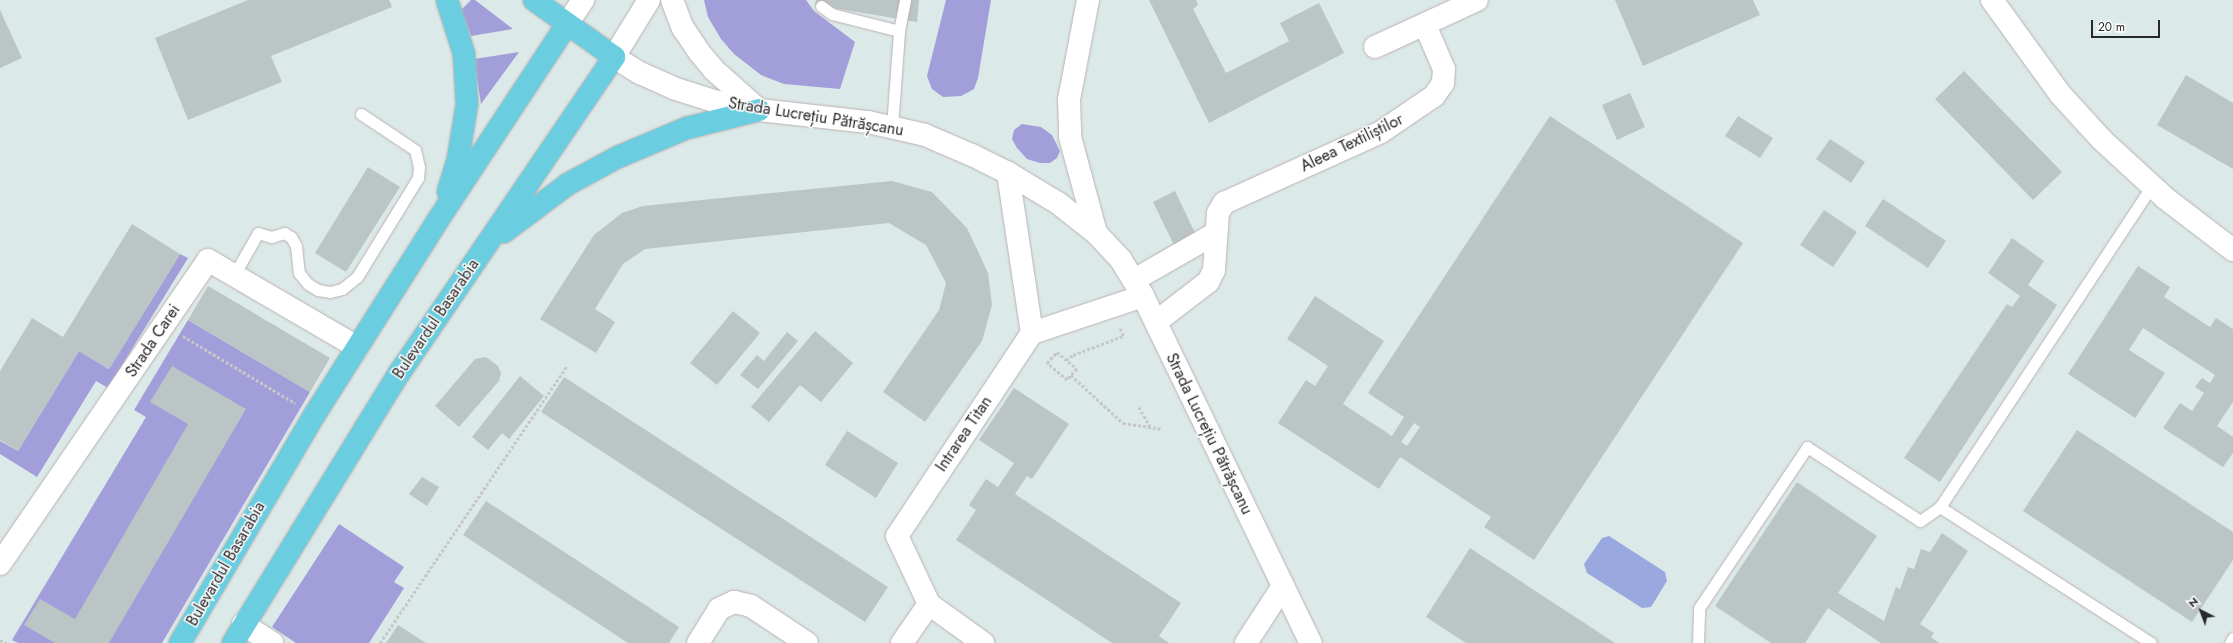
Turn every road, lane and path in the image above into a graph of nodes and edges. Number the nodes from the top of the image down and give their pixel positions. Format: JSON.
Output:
{"nodes":[{"id":1,"x":447,"y":0,"type":"edge"},
{"id":2,"x":534,"y":0,"type":"edge"},
{"id":3,"x":583,"y":0,"type":"edge"},
{"id":4,"x":649,"y":0,"type":"edge"},
{"id":5,"x":672,"y":0,"type":"edge"},
{"id":6,"x":905,"y":0,"type":"edge"},
{"id":7,"x":1088,"y":0,"type":"edge"},
{"id":8,"x":1477,"y":0,"type":"edge"},
{"id":9,"x":1992,"y":0,"type":"edge"},
{"id":10,"x":821,"y":6,"type":"dead end"},
{"id":11,"x":567,"y":24,"type":"junction"},
{"id":12,"x":1425,"y":25,"type":"junction"},
{"id":13,"x":899,"y":32,"type":"junction"},
{"id":14,"x":1375,"y":47,"type":"dead end"},
{"id":15,"x":614,"y":57,"type":"junction"},
{"id":16,"x":758,"y":110,"type":"junction"},
{"id":17,"x":361,"y":114,"type":"dead end"},
{"id":18,"x":892,"y":127,"type":"junction"},
{"id":19,"x":1008,"y":173,"type":"junction"},
{"id":20,"x":2152,"y":186,"type":"junction"},
{"id":21,"x":436,"y":223,"type":"junction"},
{"id":22,"x":1096,"y":233,"type":"junction"},
{"id":23,"x":1216,"y":233,"type":"junction"},
{"id":24,"x":483,"y":249,"type":"junction"},
{"id":25,"x":2233,"y":250,"type":"edge"},
{"id":26,"x":234,"y":274,"type":"junction"},
{"id":27,"x":1138,"y":288,"type":"junction"},
{"id":28,"x":1111,"y":307,"type":"junction"},
{"id":29,"x":1156,"y":322,"type":"junction"},
{"id":30,"x":164,"y":325,"type":"junction"},
{"id":31,"x":1032,"y":333,"type":"junction"},
{"id":32,"x":357,"y":347,"type":"junction"},
{"id":33,"x":1066,"y":360,"type":"junction"},
{"id":34,"x":567,"y":366,"type":"dead end"},
{"id":35,"x":1071,"y":375,"type":"junction"},
{"id":36,"x":1139,"y":407,"type":"dead end"},
{"id":37,"x":315,"y":414,"type":"junction"},
{"id":38,"x":1150,"y":427,"type":"junction"},
{"id":39,"x":1163,"y":429,"type":"dead end"},
{"id":40,"x":1940,"y":507,"type":"junction"},
{"id":41,"x":0,"y":564,"type":"edge"},
{"id":42,"x":1283,"y":586,"type":"junction"},
{"id":43,"x":929,"y":604,"type":"junction"},
{"id":44,"x":244,"y":624,"type":"junction"},
{"id":45,"x":2233,"y":638,"type":"edge"},
{"id":46,"x":0,"y":640,"type":"edge"},
{"id":47,"x":6,"y":643,"type":"edge"},
{"id":48,"x":180,"y":643,"type":"edge"},
{"id":49,"x":233,"y":643,"type":"edge"},
{"id":50,"x":272,"y":643,"type":"edge"},
{"id":51,"x":380,"y":643,"type":"edge"},
{"id":52,"x":698,"y":643,"type":"edge"},
{"id":53,"x":807,"y":643,"type":"edge"},
{"id":54,"x":902,"y":643,"type":"edge"},
{"id":55,"x":983,"y":643,"type":"edge"},
{"id":56,"x":1246,"y":643,"type":"edge"},
{"id":57,"x":1310,"y":643,"type":"edge"},
{"id":58,"x":1698,"y":643,"type":"edge"},
{"id":59,"x":2151,"y":643,"type":"edge"},
{"id":60,"x":2230,"y":643,"type":"edge"}],
"edges":[{"from":1,"to":21,"type":"main road"},
{"from":2,"to":11,"type":"main road"},
{"from":3,"to":11,"type":"street","name":"Bulevardul Basarabia"},
{"from":4,"to":15,"type":"street","name":"Bulevardul Basarabia"},
{"from":5,"to":16,"type":"street"},
{"from":6,"to":13,"type":"lane"},
{"from":7,"to":22,"type":"street","name":"Strada Lucrețiu Pătrășcanu"},
{"from":8,"to":12,"type":"street"},
{"from":9,"to":20,"type":"street"},
{"from":10,"to":13,"type":"lane"},
{"from":11,"to":15,"type":"main road"},
{"from":11,"to":21,"type":"main road","name":"Bulevardul Basarabia"},
{"from":12,"to":14,"type":"street"},
{"from":12,"to":23,"type":"street","name":"Aleea Textiliștilor"},
{"from":13,"to":18,"type":"lane"},
{"from":15,"to":16,"type":"street","name":"Strada Lucrețiu Pătrășcanu"},
{"from":15,"to":24,"type":"main road","name":"Bulevardul Basarabia"},
{"from":16,"to":18,"type":"street","name":"Strada Lucrețiu Pătrășcanu"},
{"from":16,"to":24,"type":"main road"},
{"from":17,"to":26,"type":"lane"},
{"from":18,"to":19,"type":"street","name":"Strada Lucrețiu Pătrășcanu"},
{"from":19,"to":22,"type":"street","name":"Strada Lucrețiu Pătrășcanu"},
{"from":19,"to":31,"type":"street"},
{"from":20,"to":25,"type":"street"},
{"from":20,"to":40,"type":"lane"},
{"from":21,"to":32,"type":"main road","name":"Bulevardul Basarabia"},
{"from":22,"to":27,"type":"street","name":"Strada Lucrețiu Pătrășcanu"},
{"from":23,"to":27,"type":"street"},
{"from":23,"to":29,"type":"street","name":"Aleea Textiliștilor"},
{"from":24,"to":44,"type":"main road","name":"Bulevardul Basarabia"},
{"from":26,"to":30,"type":"street","name":"Strada Carei"},
{"from":26,"to":32,"type":"street","name":"Strada Carei"},
{"from":27,"to":28,"type":"street"},
{"from":27,"to":29,"type":"street","name":"Strada Lucrețiu Pătrășcanu"},
{"from":28,"to":31,"type":"street"},
{"from":28,"to":33,"type":"path"},
{"from":29,"to":42,"type":"street","name":"Strada Lucrețiu Pătrășcanu"},
{"from":30,"to":37,"type":"path"},
{"from":30,"to":41,"type":"street","name":"Strada Carei"},
{"from":31,"to":43,"type":"street","name":"Intrarea Titan"},
{"from":32,"to":37,"type":"main road","name":"Bulevardul Basarabia"},
{"from":33,"to":35,"type":"path"},
{"from":33,"to":35,"type":"path"},
{"from":34,"to":51,"type":"path"},
{"from":35,"to":38,"type":"path"},
{"from":36,"to":38,"type":"path"},
{"from":37,"to":48,"type":"main road","name":"Bulevardul Basarabia"},
{"from":38,"to":39,"type":"path"},
{"from":40,"to":58,"type":"lane"},
{"from":40,"to":59,"type":"lane"},
{"from":42,"to":56,"type":"street"},
{"from":42,"to":57,"type":"street","name":"Strada Lucrețiu Pătrășcanu"},
{"from":43,"to":54,"type":"street"},
{"from":43,"to":55,"type":"street"},
{"from":44,"to":49,"type":"main road","name":"Bulevardul Basarabia"},
{"from":44,"to":50,"type":"street"},
{"from":45,"to":60,"type":"lane"},
{"from":46,"to":47,"type":"path"},
{"from":52,"to":53,"type":"street"}]}
